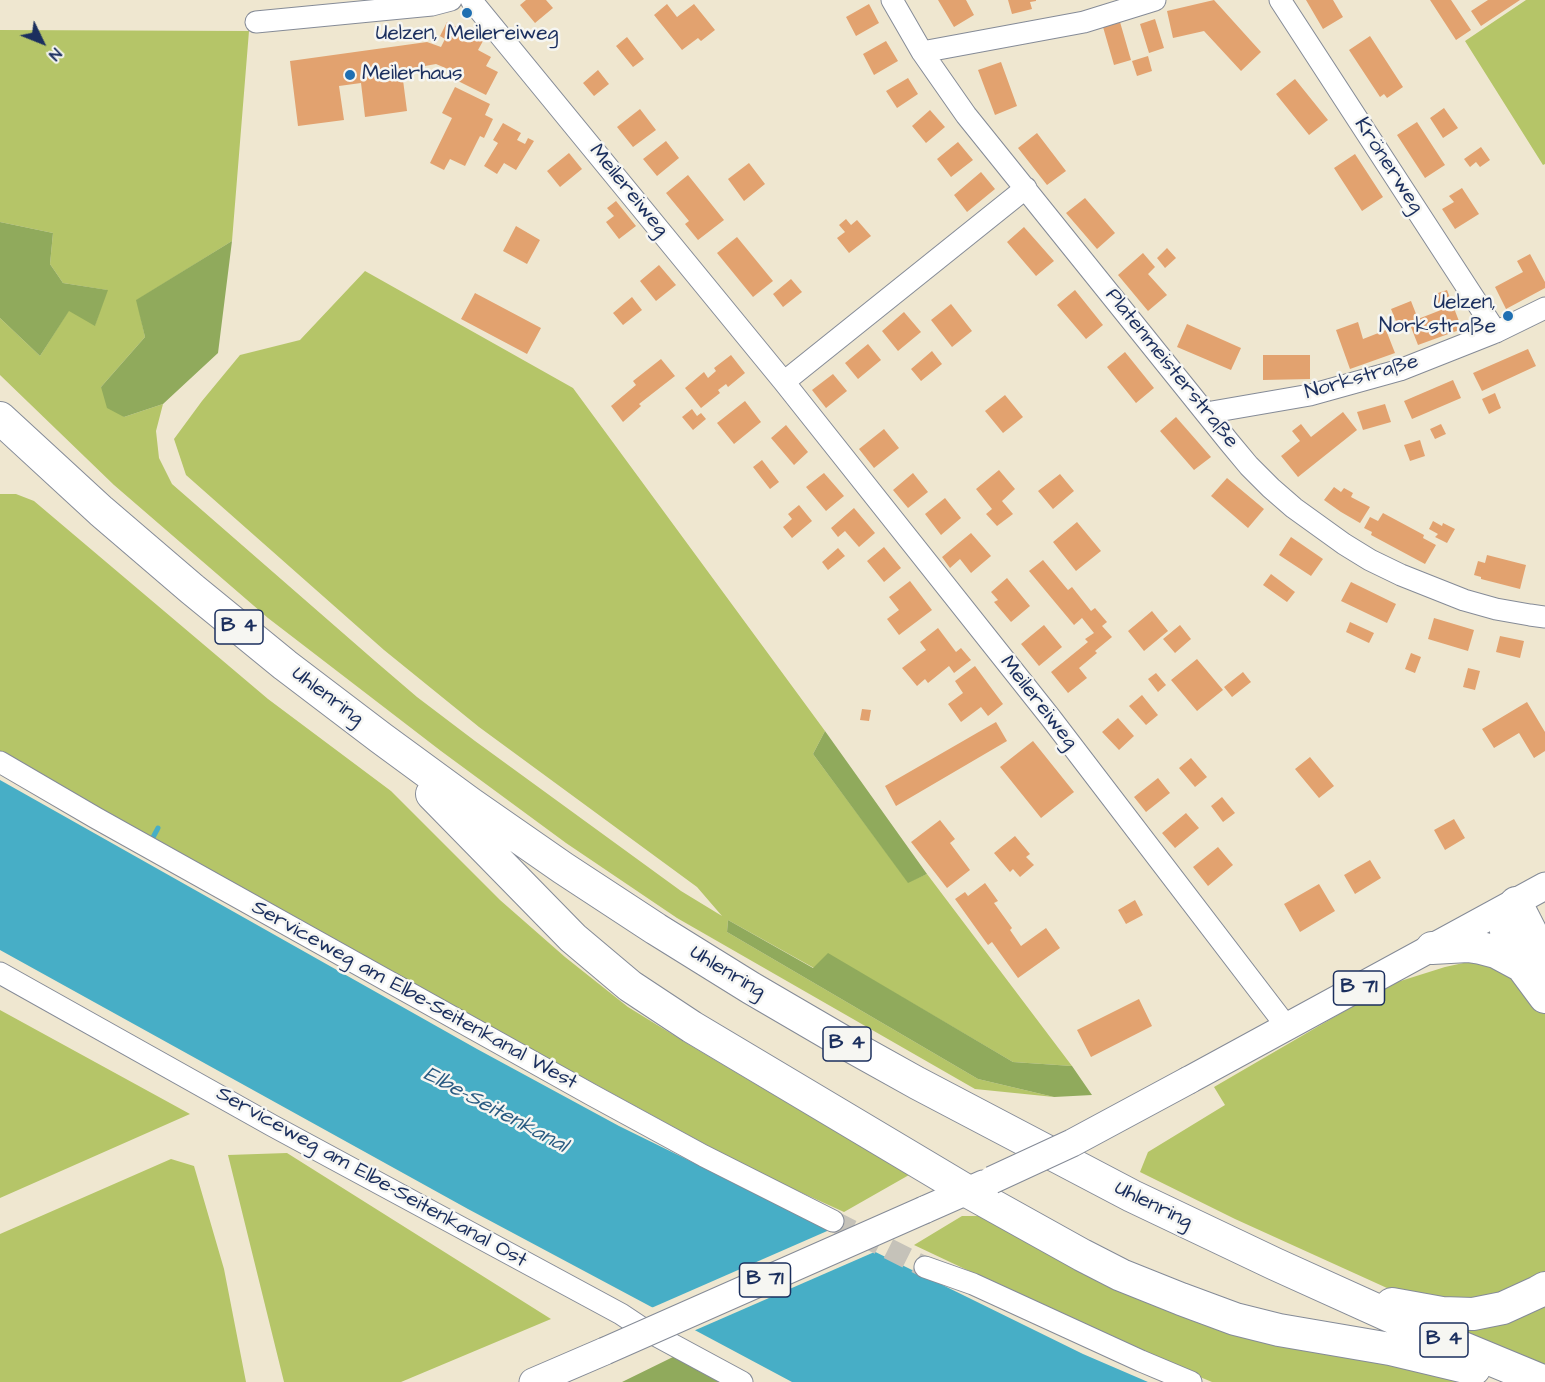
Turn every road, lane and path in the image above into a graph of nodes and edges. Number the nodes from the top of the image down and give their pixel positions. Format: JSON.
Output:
{"nodes":[{"id":1,"x":451,"y":0,"type":"edge"},
{"id":2,"x":471,"y":0,"type":"edge"},
{"id":3,"x":892,"y":0,"type":"edge"},
{"id":4,"x":1155,"y":0,"type":"edge"},
{"id":5,"x":1280,"y":0,"type":"edge"},
{"id":6,"x":256,"y":22,"type":"dead end"},
{"id":7,"x":922,"y":52,"type":"junction"},
{"id":8,"x":1026,"y":188,"type":"junction"},
{"id":9,"x":1545,"y":308,"type":"edge"},
{"id":10,"x":1497,"y":332,"type":"junction"},
{"id":11,"x":784,"y":382,"type":"junction"},
{"id":12,"x":1206,"y":413,"type":"junction"},
{"id":13,"x":0,"y":418,"type":"edge"},
{"id":14,"x":1545,"y":617,"type":"edge"},
{"id":15,"x":381,"y":738,"type":"junction"},
{"id":16,"x":0,"y":762,"type":"edge"},
{"id":17,"x":1545,"y":886,"type":"edge"},
{"id":18,"x":1516,"y":903,"type":"junction"},
{"id":19,"x":1432,"y":948,"type":"junction"},
{"id":20,"x":1533,"y":963,"type":"edge"},
{"id":21,"x":0,"y":973,"type":"edge"},
{"id":22,"x":1545,"y":997,"type":"edge"},
{"id":23,"x":1287,"y":1027,"type":"junction"},
{"id":24,"x":934,"y":1171,"type":"junction"},
{"id":25,"x":980,"y":1185,"type":"junction"},
{"id":26,"x":929,"y":1208,"type":"junction"},
{"id":27,"x":833,"y":1221,"type":"tunnel mouth"},
{"id":28,"x":926,"y":1266,"type":"tunnel mouth"},
{"id":29,"x":1545,"y":1288,"type":"edge"},
{"id":30,"x":1344,"y":1295,"type":"junction"},
{"id":31,"x":533,"y":1382,"type":"edge"},
{"id":32,"x":741,"y":1382,"type":"edge"},
{"id":33,"x":1191,"y":1382,"type":"edge"},
{"id":34,"x":1528,"y":1382,"type":"edge"},
{"id":35,"x":1545,"y":1382,"type":"edge"}],
"edges":[{"from":1,"to":6,"type":"street"},
{"from":2,"to":11,"type":"street","name":"Meilereiweg"},
{"from":3,"to":7,"type":"street","name":"Platenmeisterstraße"},
{"from":4,"to":7,"type":"street"},
{"from":5,"to":10,"type":"street","name":"Krönerweg"},
{"from":7,"to":8,"type":"street","name":"Platenmeisterstraße"},
{"from":8,"to":11,"type":"street"},
{"from":8,"to":12,"type":"street","name":"Platenmeisterstraße"},
{"from":9,"to":10,"type":"street","name":"Norkstraße"},
{"from":10,"to":12,"type":"street","name":"Norkstraße"},
{"from":11,"to":23,"type":"street","name":"Meilereiweg"},
{"from":12,"to":14,"type":"street","name":"Platenmeisterstraße"},
{"from":13,"to":15,"type":"highway","name":"Uhlenring","number":"B 4"},
{"from":15,"to":24,"type":"highway"},
{"from":15,"to":30,"type":"highway","name":"Uhlenring","number":"B 4"},
{"from":16,"to":27,"type":"street","name":"Serviceweg am Elbe-Seitenkanal West"},
{"from":17,"to":18,"type":"main road"},
{"from":18,"to":19,"type":"main road","number":"B 71"},
{"from":18,"to":20,"type":"highway"},
{"from":19,"to":20,"type":"highway"},
{"from":19,"to":23,"type":"main road","number":"B 71"},
{"from":20,"to":22,"type":"highway"},
{"from":21,"to":32,"type":"street","name":"Serviceweg am Elbe-Seitenkanal Ost"},
{"from":23,"to":25,"type":"main road","number":"B 71","bridge":true},
{"from":24,"to":25,"type":"highway"},
{"from":24,"to":26,"type":"highway"},
{"from":25,"to":26,"type":"main road","number":"B 71"},
{"from":25,"to":34,"type":"highway"},
{"from":26,"to":31,"type":"main road","number":"B 71","bridge":true},
{"from":28,"to":33,"type":"street"},
{"from":29,"to":30,"type":"highway"},
{"from":30,"to":35,"type":"highway","name":"Uhlenring","number":"B 4"}]}
